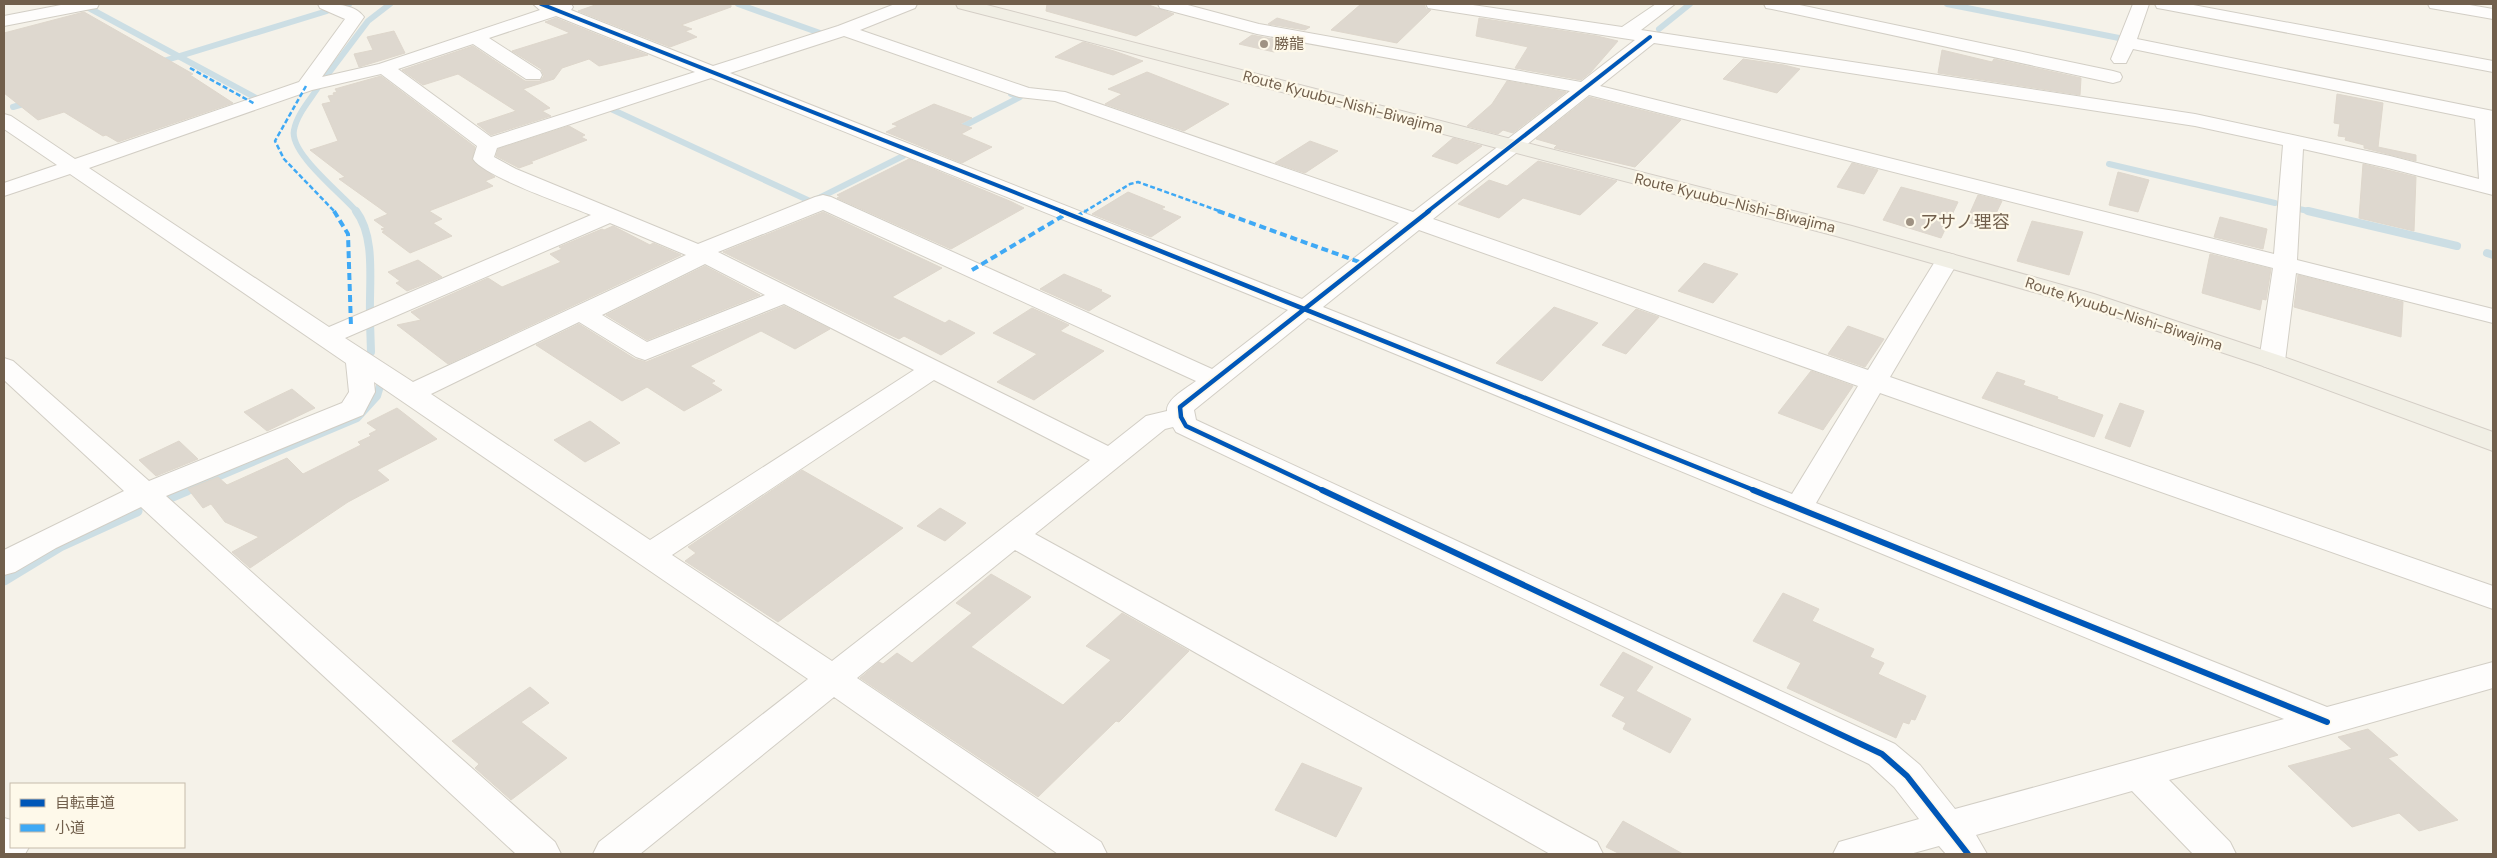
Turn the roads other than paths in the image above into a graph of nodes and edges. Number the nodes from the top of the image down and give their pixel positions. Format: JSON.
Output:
{"nodes":[{"id":1,"x":91,"y":4,"type":"edge"},
{"id":2,"x":326,"y":4,"type":"edge"},
{"id":3,"x":576,"y":4,"type":"edge"},
{"id":4,"x":909,"y":4,"type":"edge"},
{"id":5,"x":964,"y":4,"type":"edge"},
{"id":6,"x":1166,"y":4,"type":"edge"},
{"id":7,"x":1434,"y":4,"type":"edge"},
{"id":8,"x":1667,"y":4,"type":"edge"},
{"id":9,"x":1772,"y":4,"type":"edge"},
{"id":10,"x":2141,"y":4,"type":"edge"},
{"id":11,"x":2163,"y":4,"type":"edge"},
{"id":12,"x":2436,"y":4,"type":"edge"},
{"id":13,"x":549,"y":7,"type":"edge"},
{"id":14,"x":13,"y":14,"type":"edge"},
{"id":15,"x":2493,"y":14,"type":"edge"},
{"id":16,"x":844,"y":30,"type":"junction"},
{"id":17,"x":1624,"y":33,"type":"junction"},
{"id":18,"x":1650,"y":37,"type":"junction"},
{"id":19,"x":476,"y":38,"type":"junction"},
{"id":20,"x":2126,"y":42,"type":"junction"},
{"id":21,"x":2493,"y":67,"type":"edge"},
{"id":22,"x":384,"y":68,"type":"junction"},
{"id":23,"x":712,"y":72,"type":"junction"},
{"id":24,"x":533,"y":75,"type":"dead end"},
{"id":25,"x":2113,"y":76,"type":"junction"},
{"id":26,"x":306,"y":86,"type":"junction"},
{"id":27,"x":1586,"y":88,"type":"junction"},
{"id":28,"x":2102,"y":105,"type":"junction"},
{"id":29,"x":2489,"y":116,"type":"edge"},
{"id":30,"x":4,"y":120,"type":"edge"},
{"id":31,"x":2293,"y":140,"type":"junction"},
{"id":32,"x":488,"y":144,"type":"junction"},
{"id":33,"x":1513,"y":146,"type":"junction"},
{"id":34,"x":72,"y":166,"type":"junction"},
{"id":35,"x":2492,"y":189,"type":"edge"},
{"id":36,"x":4,"y":190,"type":"edge"},
{"id":37,"x":610,"y":215,"type":"junction"},
{"id":38,"x":1416,"y":221,"type":"junction"},
{"id":39,"x":702,"y":253,"type":"junction"},
{"id":40,"x":1947,"y":260,"type":"junction"},
{"id":41,"x":2285,"y":264,"type":"junction"},
{"id":42,"x":786,"y":295,"type":"junction"},
{"id":43,"x":1304,"y":308,"type":"junction"},
{"id":44,"x":584,"y":314,"type":"junction"},
{"id":45,"x":2493,"y":316,"type":"edge"},
{"id":46,"x":326,"y":337,"type":"junction"},
{"id":47,"x":359,"y":360,"type":"junction"},
{"id":48,"x":2272,"y":361,"type":"junction"},
{"id":49,"x":4,"y":366,"type":"edge"},
{"id":50,"x":933,"y":369,"type":"junction"},
{"id":51,"x":1214,"y":380,"type":"junction"},
{"id":52,"x":1875,"y":380,"type":"junction"},
{"id":53,"x":410,"y":394,"type":"junction"},
{"id":54,"x":1181,"y":417,"type":"junction"},
{"id":55,"x":2493,"y":442,"type":"edge"},
{"id":56,"x":1110,"y":458,"type":"junction"},
{"id":57,"x":144,"y":495,"type":"junction"},
{"id":58,"x":1798,"y":508,"type":"junction"},
{"id":59,"x":1013,"y":534,"type":"junction"},
{"id":60,"x":650,"y":555,"type":"junction"},
{"id":61,"x":4,"y":564,"type":"edge"},
{"id":62,"x":2493,"y":598,"type":"edge"},
{"id":63,"x":2493,"y":675,"type":"edge"},
{"id":64,"x":832,"y":678,"type":"junction"},
{"id":65,"x":2327,"y":722,"type":"junction"},
{"id":66,"x":2140,"y":775,"type":"junction"},
{"id":67,"x":1958,"y":842,"type":"edge"},
{"id":68,"x":542,"y":854,"type":"edge"},
{"id":69,"x":612,"y":854,"type":"edge"},
{"id":70,"x":1088,"y":854,"type":"edge"},
{"id":71,"x":1584,"y":854,"type":"edge"},
{"id":72,"x":1852,"y":854,"type":"edge"},
{"id":73,"x":2217,"y":854,"type":"edge"}],
"edges":[{"from":1,"to":14,"type":"street"},
{"from":2,"to":26,"type":"street"},
{"from":3,"to":13,"type":"street"},
{"from":4,"to":16,"type":"street"},
{"from":5,"to":33,"type":"main road","name":"Route Kyuubu-Nishi-Biwajima"},
{"from":6,"to":27,"type":"street"},
{"from":7,"to":17,"type":"street"},
{"from":8,"to":17,"type":"street"},
{"from":9,"to":25,"type":"street"},
{"from":10,"to":20,"type":"street"},
{"from":11,"to":21,"type":"street"},
{"from":12,"to":15,"type":"street"},
{"from":13,"to":19,"type":"street"},
{"from":13,"to":23,"type":"street"},
{"from":16,"to":23,"type":"street"},
{"from":16,"to":38,"type":"street"},
{"from":17,"to":18,"type":"street"},
{"from":18,"to":27,"type":"street"},
{"from":18,"to":28,"type":"street"},
{"from":19,"to":22,"type":"street"},
{"from":19,"to":24,"type":"street"},
{"from":20,"to":25,"type":"street"},
{"from":20,"to":29,"type":"street"},
{"from":22,"to":26,"type":"street"},
{"from":22,"to":32,"type":"street"},
{"from":23,"to":32,"type":"street"},
{"from":23,"to":43,"type":"street"},
{"from":25,"to":28,"type":"street"},
{"from":26,"to":34,"type":"street"},
{"from":27,"to":33,"type":"street"},
{"from":27,"to":41,"type":"street"},
{"from":28,"to":31,"type":"street"},
{"from":29,"to":35,"type":"street"},
{"from":30,"to":34,"type":"street"},
{"from":31,"to":35,"type":"street"},
{"from":31,"to":41,"type":"street"},
{"from":32,"to":37,"type":"street"},
{"from":33,"to":38,"type":"street"},
{"from":33,"to":40,"type":"main road","name":"Route Kyuubu-Nishi-Biwajima"},
{"from":34,"to":36,"type":"street"},
{"from":34,"to":46,"type":"street"},
{"from":37,"to":39,"type":"street"},
{"from":37,"to":46,"type":"street"},
{"from":38,"to":43,"type":"street"},
{"from":38,"to":52,"type":"street"},
{"from":39,"to":42,"type":"street"},
{"from":39,"to":44,"type":"street"},
{"from":39,"to":51,"type":"street"},
{"from":40,"to":48,"type":"main road","name":"Route Kyuubu-Nishi-Biwajima"},
{"from":40,"to":52,"type":"street"},
{"from":41,"to":45,"type":"street"},
{"from":41,"to":48,"type":"street"},
{"from":42,"to":44,"type":"street"},
{"from":42,"to":50,"type":"street"},
{"from":43,"to":51,"type":"street"},
{"from":43,"to":58,"type":"street"},
{"from":44,"to":53,"type":"street"},
{"from":46,"to":47,"type":"street"},
{"from":47,"to":53,"type":"street"},
{"from":47,"to":57,"type":"street"},
{"from":48,"to":55,"type":"main road","name":"Route Kyuubu-Nishi-Biwajima"},
{"from":49,"to":57,"type":"street"},
{"from":50,"to":56,"type":"street"},
{"from":50,"to":60,"type":"street"},
{"from":51,"to":54,"type":"street"},
{"from":52,"to":58,"type":"street"},
{"from":52,"to":62,"type":"street"},
{"from":53,"to":60,"type":"street"},
{"from":54,"to":56,"type":"street"},
{"from":54,"to":67,"type":"street"},
{"from":56,"to":59,"type":"street"},
{"from":57,"to":61,"type":"street"},
{"from":57,"to":68,"type":"street"},
{"from":58,"to":65,"type":"street"},
{"from":59,"to":64,"type":"street"},
{"from":59,"to":71,"type":"street"},
{"from":60,"to":64,"type":"street"},
{"from":63,"to":65,"type":"street"},
{"from":64,"to":69,"type":"street"},
{"from":64,"to":70,"type":"street"},
{"from":65,"to":66,"type":"street"},
{"from":66,"to":67,"type":"street"},
{"from":66,"to":73,"type":"street"},
{"from":67,"to":72,"type":"street"}]}
